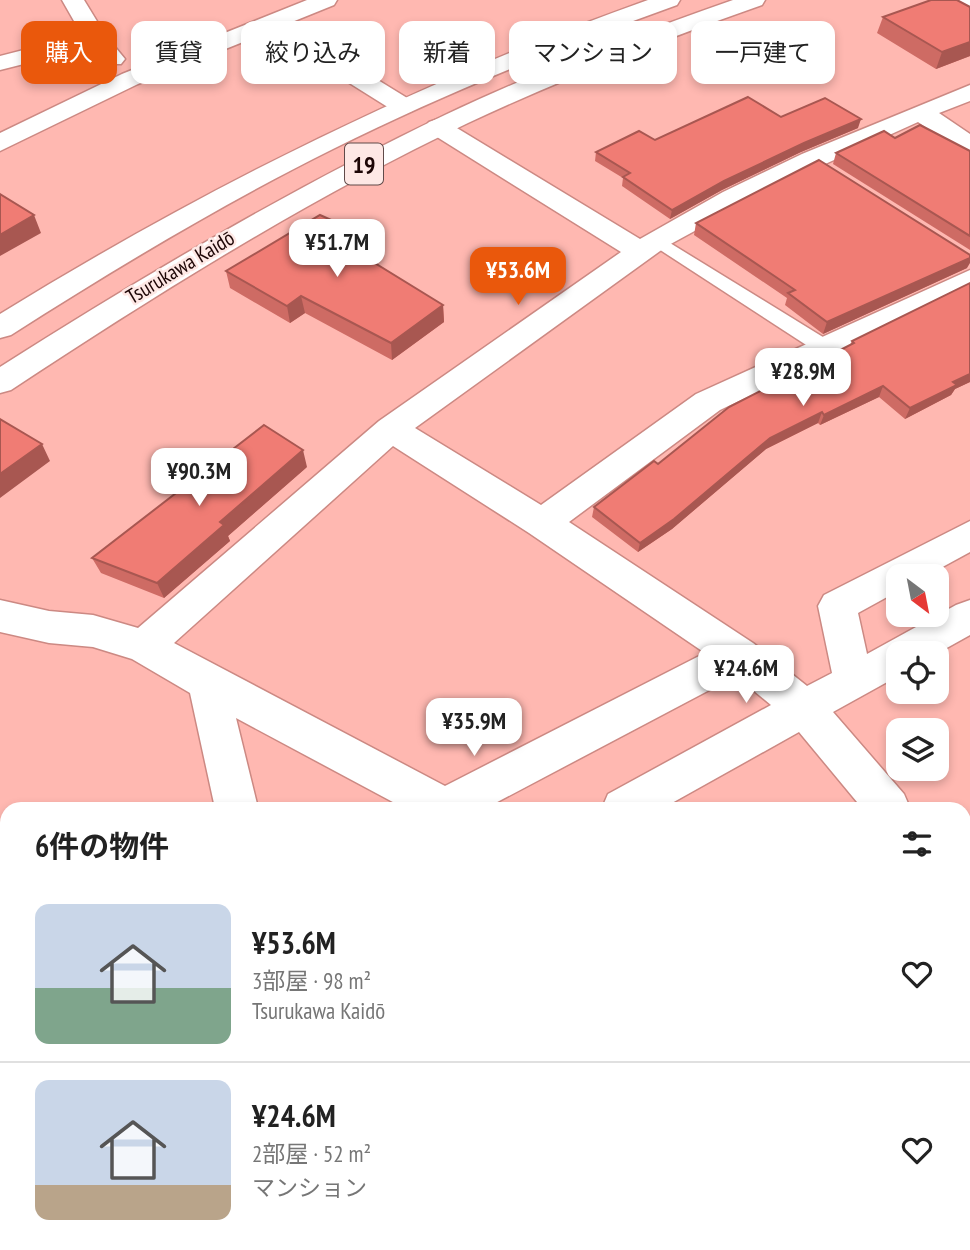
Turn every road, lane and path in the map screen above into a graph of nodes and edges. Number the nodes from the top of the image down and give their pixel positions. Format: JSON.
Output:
{"nodes":[{"id":1,"x":73,"y":0,"type":"edge"},
{"id":2,"x":326,"y":0,"type":"edge"},
{"id":3,"x":669,"y":0,"type":"edge"},
{"id":4,"x":754,"y":0,"type":"edge"},
{"id":5,"x":958,"y":0,"type":"edge"},
{"id":6,"x":970,"y":6,"type":"edge"},
{"id":7,"x":85,"y":21,"type":"edge"},
{"id":8,"x":271,"y":21,"type":"edge"},
{"id":9,"x":241,"y":33,"type":"edge"},
{"id":10,"x":21,"y":58,"type":"edge"},
{"id":11,"x":0,"y":63,"type":"edge"},
{"id":12,"x":117,"y":64,"type":"edge"},
{"id":13,"x":130,"y":79,"type":"junction"},
{"id":14,"x":368,"y":84,"type":"edge"},
{"id":15,"x":970,"y":92,"type":"edge"},
{"id":16,"x":403,"y":106,"type":"junction"},
{"id":17,"x":920,"y":112,"type":"junction"},
{"id":18,"x":438,"y":127,"type":"junction"},
{"id":19,"x":0,"y":143,"type":"edge"},
{"id":20,"x":970,"y":146,"type":"edge"},
{"id":21,"x":649,"y":245,"type":"junction"},
{"id":22,"x":970,"y":279,"type":"edge"},
{"id":23,"x":0,"y":328,"type":"edge"},
{"id":24,"x":824,"y":347,"type":"junction"},
{"id":25,"x":0,"y":382,"type":"edge"},
{"id":26,"x":391,"y":429,"type":"junction"},
{"id":27,"x":542,"y":523,"type":"junction"},
{"id":28,"x":970,"y":536,"type":"edge"},
{"id":29,"x":0,"y":616,"type":"edge"},
{"id":30,"x":970,"y":616,"type":"edge"},
{"id":31,"x":49,"y":627,"type":"junction"},
{"id":32,"x":0,"y":631,"type":"edge"},
{"id":33,"x":925,"y":641,"type":"edge"},
{"id":34,"x":144,"y":646,"type":"junction"},
{"id":35,"x":740,"y":655,"type":"junction"},
{"id":36,"x":886,"y":662,"type":"edge"},
{"id":37,"x":853,"y":680,"type":"junction"},
{"id":38,"x":208,"y":683,"type":"junction"},
{"id":39,"x":804,"y":708,"type":"junction"},
{"id":40,"x":235,"y":802,"type":"edge"},
{"id":41,"x":434,"y":802,"type":"edge"},
{"id":42,"x":457,"y":802,"type":"edge"},
{"id":43,"x":634,"y":802,"type":"edge"},
{"id":44,"x":883,"y":802,"type":"edge"}],
"edges":[{"from":1,"to":7,"type":"street"},
{"from":2,"to":8,"type":"street"},
{"from":3,"to":16,"type":"street","name":"Tsurukawa Kaidō","number":"19"},
{"from":4,"to":18,"type":"street","name":"Tsurukawa Kaidō","number":"19"},
{"from":5,"to":6,"type":"street"},
{"from":9,"to":13,"type":"street"},
{"from":10,"to":11,"type":"street"},
{"from":12,"to":13,"type":"street"},
{"from":13,"to":19,"type":"street"},
{"from":14,"to":16,"type":"street"},
{"from":15,"to":17,"type":"street"},
{"from":16,"to":23,"type":"street","name":"Tsurukawa Kaidō","number":"19"},
{"from":17,"to":20,"type":"street"},
{"from":17,"to":21,"type":"street"},
{"from":18,"to":21,"type":"street"},
{"from":18,"to":25,"type":"street","name":"Tsurukawa Kaidō","number":"19"},
{"from":21,"to":24,"type":"lane"},
{"from":21,"to":26,"type":"street"},
{"from":22,"to":24,"type":"street"},
{"from":24,"to":27,"type":"street"},
{"from":26,"to":27,"type":"street"},
{"from":26,"to":34,"type":"street"},
{"from":27,"to":35,"type":"street"},
{"from":28,"to":37,"type":"street"},
{"from":29,"to":31,"type":"street"},
{"from":30,"to":33,"type":"street"},
{"from":31,"to":32,"type":"street"},
{"from":31,"to":34,"type":"street"},
{"from":34,"to":38,"type":"street"},
{"from":35,"to":39,"type":"street"},
{"from":35,"to":42,"type":"street"},
{"from":36,"to":37,"type":"street"},
{"from":37,"to":39,"type":"street"},
{"from":38,"to":40,"type":"street"},
{"from":38,"to":41,"type":"street"},
{"from":39,"to":43,"type":"street"},
{"from":39,"to":44,"type":"street"}]}
